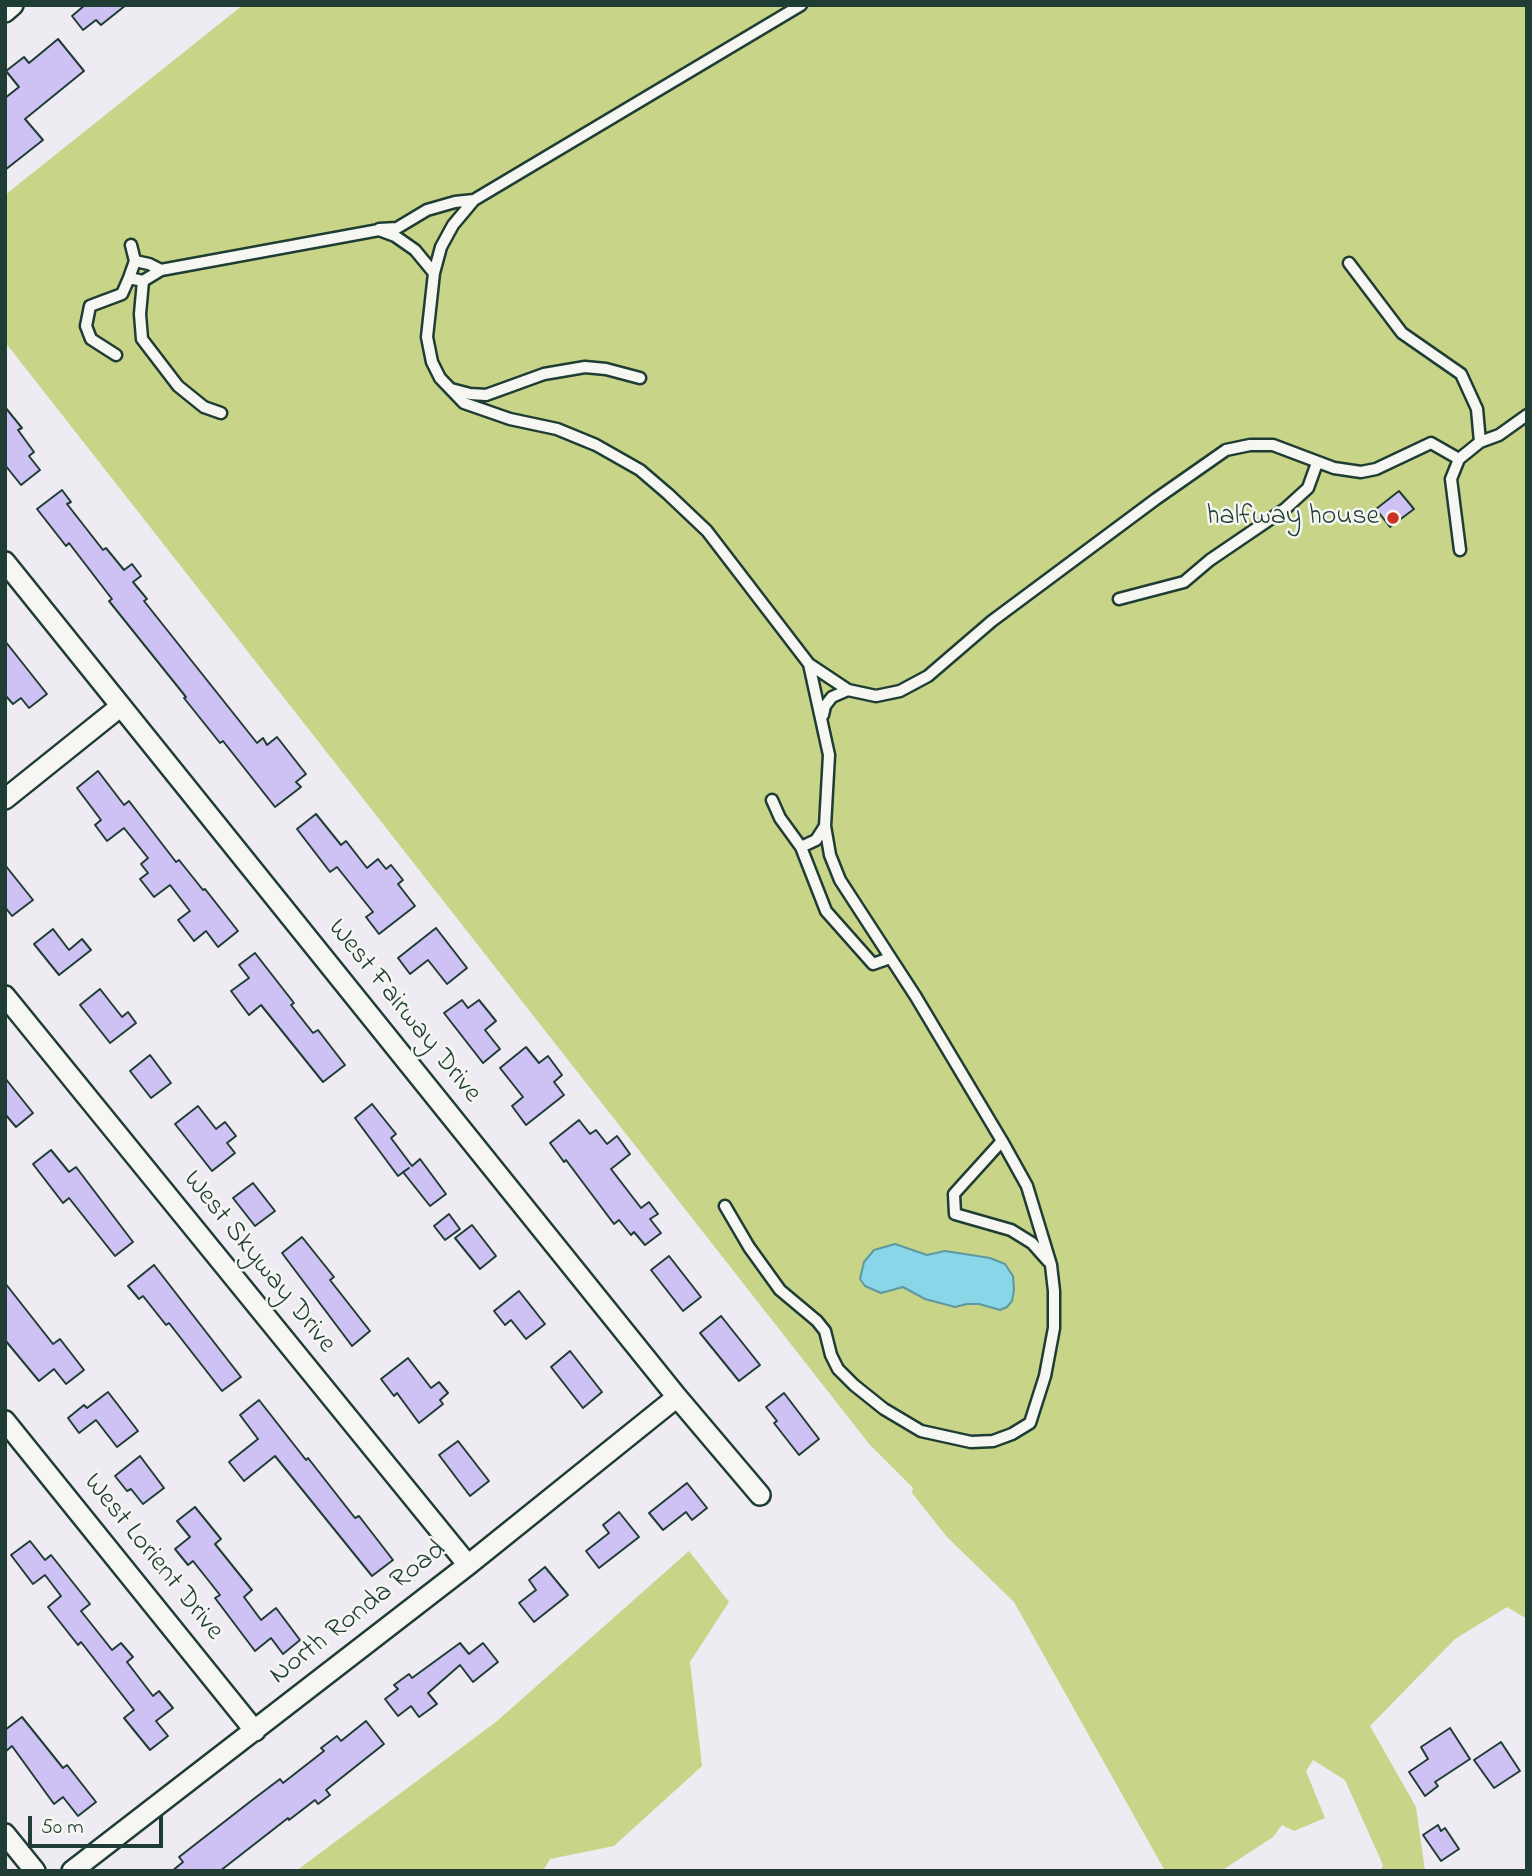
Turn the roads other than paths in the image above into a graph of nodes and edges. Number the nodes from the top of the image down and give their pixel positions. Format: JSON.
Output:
{"nodes":[{"id":1,"x":13,"y":5,"type":"edge"},
{"id":2,"x":801,"y":5,"type":"edge"},
{"id":3,"x":5,"y":12,"type":"edge"},
{"id":4,"x":474,"y":200,"type":"junction"},
{"id":5,"x":379,"y":230,"type":"junction"},
{"id":6,"x":131,"y":245,"type":"dead end"},
{"id":7,"x":135,"y":261,"type":"junction"},
{"id":8,"x":1349,"y":263,"type":"dead end"},
{"id":9,"x":162,"y":270,"type":"junction"},
{"id":10,"x":434,"y":273,"type":"junction"},
{"id":11,"x":129,"y":278,"type":"junction"},
{"id":12,"x":144,"y":281,"type":"junction"},
{"id":13,"x":117,"y":355,"type":"dead end"},
{"id":14,"x":640,"y":378,"type":"dead end"},
{"id":15,"x":451,"y":389,"type":"junction"},
{"id":16,"x":222,"y":413,"type":"dead end"},
{"id":17,"x":1527,"y":415,"type":"edge"},
{"id":18,"x":1480,"y":442,"type":"junction"},
{"id":19,"x":1460,"y":459,"type":"junction"},
{"id":20,"x":1317,"y":463,"type":"junction"},
{"id":21,"x":1460,"y":550,"type":"dead end"},
{"id":22,"x":5,"y":562,"type":"edge"},
{"id":23,"x":1119,"y":599,"type":"dead end"},
{"id":24,"x":809,"y":664,"type":"junction"},
{"id":25,"x":848,"y":690,"type":"junction"},
{"id":26,"x":121,"y":706,"type":"junction"},
{"id":27,"x":822,"y":718,"type":"junction"},
{"id":28,"x":5,"y":799,"type":"edge"},
{"id":29,"x":772,"y":800,"type":"dead end"},
{"id":30,"x":825,"y":826,"type":"junction"},
{"id":31,"x":801,"y":847,"type":"junction"},
{"id":32,"x":890,"y":958,"type":"junction"},
{"id":33,"x":5,"y":996,"type":"edge"},
{"id":34,"x":1002,"y":1142,"type":"junction"},
{"id":35,"x":725,"y":1206,"type":"dead end"},
{"id":36,"x":1051,"y":1265,"type":"junction"},
{"id":37,"x":677,"y":1397,"type":"junction"},
{"id":38,"x":5,"y":1421,"type":"edge"},
{"id":39,"x":760,"y":1495,"type":"dead end"},
{"id":40,"x":468,"y":1565,"type":"junction"},
{"id":41,"x":255,"y":1731,"type":"junction"},
{"id":42,"x":5,"y":1834,"type":"edge"},
{"id":43,"x":35,"y":1871,"type":"edge"},
{"id":44,"x":72,"y":1871,"type":"edge"}],
"edges":[{"from":1,"to":3,"type":"street"},
{"from":2,"to":4,"type":"lane"},
{"from":4,"to":5,"type":"lane"},
{"from":4,"to":10,"type":"lane"},
{"from":5,"to":9,"type":"lane"},
{"from":5,"to":10,"type":"lane"},
{"from":6,"to":7,"type":"lane"},
{"from":7,"to":9,"type":"lane"},
{"from":7,"to":11,"type":"lane"},
{"from":8,"to":18,"type":"lane"},
{"from":9,"to":12,"type":"lane"},
{"from":10,"to":15,"type":"lane"},
{"from":11,"to":12,"type":"lane"},
{"from":11,"to":13,"type":"lane"},
{"from":12,"to":16,"type":"lane"},
{"from":14,"to":15,"type":"lane"},
{"from":15,"to":24,"type":"lane"},
{"from":17,"to":18,"type":"lane"},
{"from":18,"to":19,"type":"lane"},
{"from":19,"to":20,"type":"lane"},
{"from":19,"to":21,"type":"lane"},
{"from":20,"to":23,"type":"lane"},
{"from":20,"to":25,"type":"lane"},
{"from":22,"to":26,"type":"street","name":"West Fairway Drive"},
{"from":24,"to":25,"type":"lane"},
{"from":24,"to":27,"type":"lane"},
{"from":25,"to":27,"type":"lane"},
{"from":26,"to":28,"type":"street"},
{"from":26,"to":37,"type":"street","name":"West Fairway Drive"},
{"from":27,"to":30,"type":"lane"},
{"from":29,"to":31,"type":"lane"},
{"from":30,"to":31,"type":"lane"},
{"from":30,"to":32,"type":"lane"},
{"from":31,"to":32,"type":"lane"},
{"from":32,"to":34,"type":"lane"},
{"from":33,"to":40,"type":"street","name":"West Skyway Drive"},
{"from":34,"to":36,"type":"lane"},
{"from":34,"to":36,"type":"lane"},
{"from":35,"to":36,"type":"lane"},
{"from":37,"to":39,"type":"street","name":"West Fairway Drive"},
{"from":37,"to":40,"type":"street","name":"North Ronda Road"},
{"from":38,"to":41,"type":"street","name":"West Lorient Drive"},
{"from":40,"to":41,"type":"street","name":"North Ronda Road"},
{"from":41,"to":44,"type":"street","name":"North Ronda Road"},
{"from":42,"to":43,"type":"street"}]}
